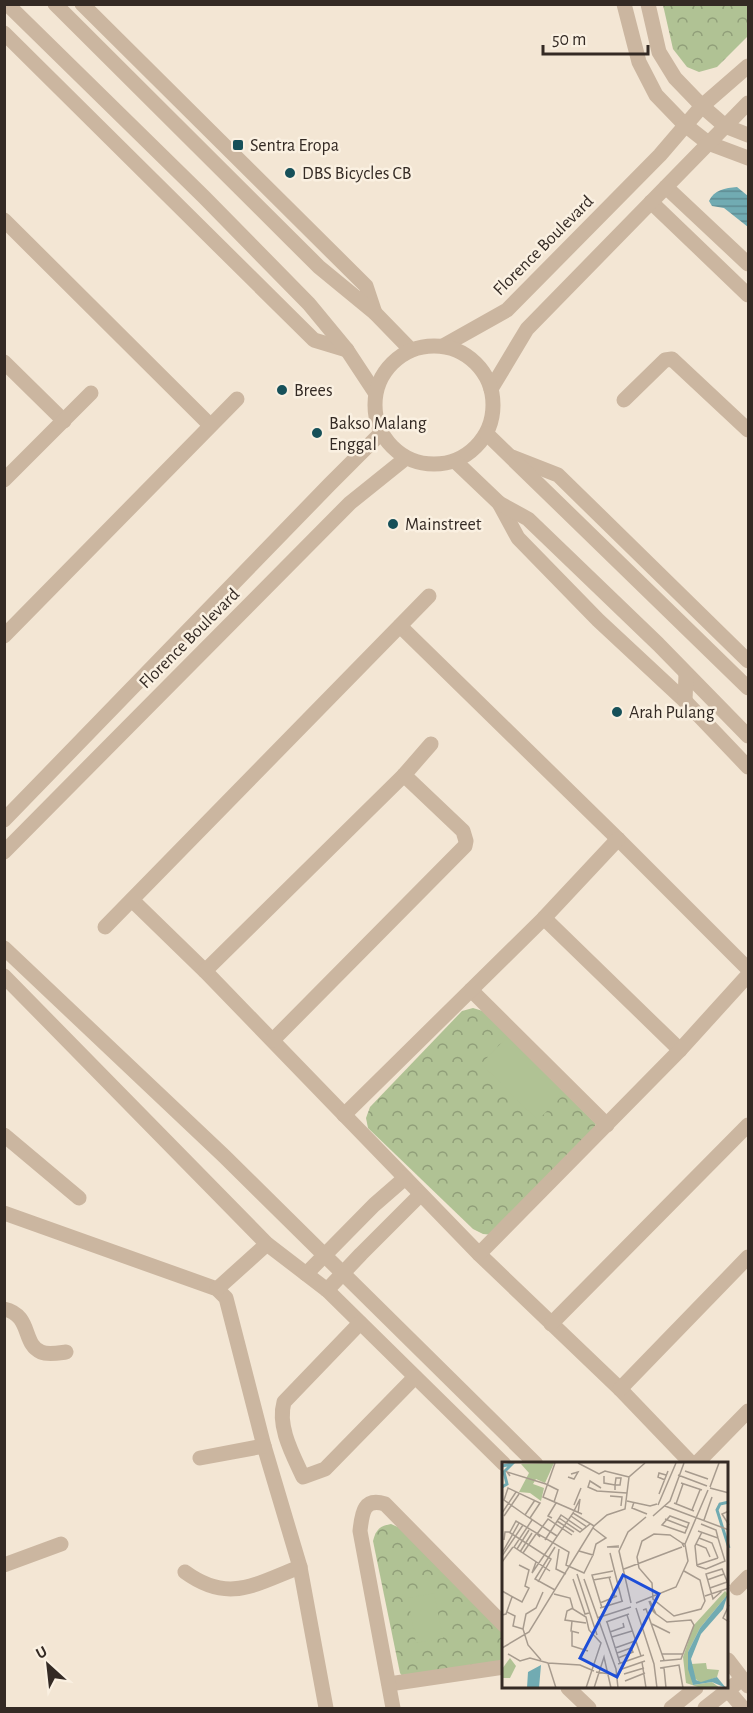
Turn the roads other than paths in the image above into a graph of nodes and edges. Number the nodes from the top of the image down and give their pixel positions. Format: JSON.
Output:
{"nodes":[{"id":1,"x":7,"y":4,"type":"edge"},
{"id":2,"x":54,"y":4,"type":"edge"},
{"id":3,"x":82,"y":4,"type":"edge"},
{"id":4,"x":624,"y":4,"type":"edge"},
{"id":5,"x":648,"y":4,"type":"edge"},
{"id":6,"x":4,"y":33,"type":"edge"},
{"id":7,"x":748,"y":66,"type":"edge"},
{"id":8,"x":748,"y":103,"type":"edge"},
{"id":9,"x":702,"y":106,"type":"junction"},
{"id":10,"x":684,"y":124,"type":"junction"},
{"id":11,"x":725,"y":126,"type":"junction"},
{"id":12,"x":748,"y":135,"type":"edge"},
{"id":13,"x":708,"y":143,"type":"junction"},
{"id":14,"x":748,"y":158,"type":"edge"},
{"id":15,"x":666,"y":187,"type":"junction"},
{"id":16,"x":651,"y":202,"type":"junction"},
{"id":17,"x":4,"y":220,"type":"edge"},
{"id":18,"x":748,"y":264,"type":"edge"},
{"id":19,"x":748,"y":295,"type":"edge"},
{"id":20,"x":375,"y":314,"type":"junction"},
{"id":21,"x":443,"y":346,"type":"junction"},
{"id":22,"x":347,"y":350,"type":"junction"},
{"id":23,"x":411,"y":350,"type":"junction"},
{"id":24,"x":4,"y":362,"type":"edge"},
{"id":25,"x":491,"y":389,"type":"junction"},
{"id":26,"x":374,"y":391,"type":"junction"},
{"id":27,"x":91,"y":393,"type":"dead end"},
{"id":28,"x":237,"y":399,"type":"dead end"},
{"id":29,"x":624,"y":400,"type":"dead end"},
{"id":30,"x":64,"y":421,"type":"junction"},
{"id":31,"x":210,"y":425,"type":"junction"},
{"id":32,"x":748,"y":430,"type":"edge"},
{"id":33,"x":381,"y":433,"type":"junction"},
{"id":34,"x":487,"y":434,"type":"junction"},
{"id":35,"x":512,"y":457,"type":"junction"},
{"id":36,"x":406,"y":459,"type":"junction"},
{"id":37,"x":456,"y":462,"type":"junction"},
{"id":38,"x":4,"y":480,"type":"edge"},
{"id":39,"x":499,"y":503,"type":"junction"},
{"id":40,"x":429,"y":596,"type":"dead end"},
{"id":41,"x":400,"y":626,"type":"junction"},
{"id":42,"x":4,"y":636,"type":"edge"},
{"id":43,"x":748,"y":661,"type":"edge"},
{"id":44,"x":686,"y":674,"type":"junction"},
{"id":45,"x":748,"y":688,"type":"edge"},
{"id":46,"x":685,"y":701,"type":"junction"},
{"id":47,"x":748,"y":736,"type":"edge"},
{"id":48,"x":431,"y":744,"type":"dead end"},
{"id":49,"x":748,"y":767,"type":"edge"},
{"id":50,"x":404,"y":775,"type":"junction"},
{"id":51,"x":4,"y":820,"type":"edge"},
{"id":52,"x":618,"y":838,"type":"junction"},
{"id":53,"x":4,"y":852,"type":"edge"},
{"id":54,"x":132,"y":900,"type":"junction"},
{"id":55,"x":544,"y":918,"type":"junction"},
{"id":56,"x":105,"y":927,"type":"dead end"},
{"id":57,"x":4,"y":948,"type":"edge"},
{"id":58,"x":748,"y":969,"type":"edge"},
{"id":59,"x":205,"y":971,"type":"junction"},
{"id":60,"x":748,"y":975,"type":"edge"},
{"id":61,"x":4,"y":976,"type":"edge"},
{"id":62,"x":471,"y":990,"type":"junction"},
{"id":63,"x":273,"y":1040,"type":"junction"},
{"id":64,"x":680,"y":1050,"type":"junction"},
{"id":65,"x":344,"y":1115,"type":"junction"},
{"id":66,"x":607,"y":1125,"type":"junction"},
{"id":67,"x":748,"y":1125,"type":"edge"},
{"id":68,"x":6,"y":1137,"type":"edge"},
{"id":69,"x":405,"y":1178,"type":"junction"},
{"id":70,"x":420,"y":1195,"type":"junction"},
{"id":71,"x":79,"y":1198,"type":"dead end"},
{"id":72,"x":4,"y":1213,"type":"edge"},
{"id":73,"x":267,"y":1244,"type":"junction"},
{"id":74,"x":479,"y":1254,"type":"junction"},
{"id":75,"x":325,"y":1256,"type":"junction"},
{"id":76,"x":748,"y":1257,"type":"edge"},
{"id":77,"x":342,"y":1273,"type":"junction"},
{"id":78,"x":306,"y":1274,"type":"junction"},
{"id":79,"x":217,"y":1289,"type":"junction"},
{"id":80,"x":327,"y":1290,"type":"junction"},
{"id":81,"x":4,"y":1309,"type":"edge"},
{"id":82,"x":360,"y":1323,"type":"junction"},
{"id":83,"x":551,"y":1324,"type":"junction"},
{"id":84,"x":66,"y":1352,"type":"dead end"},
{"id":85,"x":415,"y":1377,"type":"junction"},
{"id":86,"x":620,"y":1389,"type":"junction"},
{"id":87,"x":748,"y":1411,"type":"edge"},
{"id":88,"x":264,"y":1446,"type":"junction"},
{"id":89,"x":200,"y":1458,"type":"dead end"},
{"id":90,"x":502,"y":1462,"type":"edge"},
{"id":91,"x":534,"y":1462,"type":"edge"},
{"id":92,"x":692,"y":1462,"type":"edge"},
{"id":93,"x":696,"y":1462,"type":"edge"},
{"id":94,"x":61,"y":1544,"type":"dead end"},
{"id":95,"x":4,"y":1565,"type":"edge"},
{"id":96,"x":300,"y":1568,"type":"junction"},
{"id":97,"x":185,"y":1572,"type":"dead end"},
{"id":98,"x":748,"y":1576,"type":"edge"},
{"id":99,"x":737,"y":1588,"type":"dead end"},
{"id":100,"x":502,"y":1623,"type":"edge"},
{"id":101,"x":729,"y":1662,"type":"edge"},
{"id":102,"x":502,"y":1667,"type":"edge"},
{"id":103,"x":745,"y":1683,"type":"edge"},
{"id":104,"x":389,"y":1684,"type":"junction"},
{"id":105,"x":729,"y":1688,"type":"edge"},
{"id":106,"x":569,"y":1689,"type":"edge"},
{"id":107,"x":695,"y":1689,"type":"edge"},
{"id":108,"x":727,"y":1689,"type":"edge"},
{"id":109,"x":326,"y":1708,"type":"edge"},
{"id":110,"x":393,"y":1708,"type":"edge"},
{"id":111,"x":589,"y":1708,"type":"edge"},
{"id":112,"x":671,"y":1708,"type":"edge"},
{"id":113,"x":705,"y":1708,"type":"edge"},
{"id":114,"x":742,"y":1708,"type":"edge"}],
"edges":[{"from":1,"to":22,"type":"street"},
{"from":2,"to":20,"type":"street"},
{"from":3,"to":20,"type":"street"},
{"from":4,"to":10,"type":"street"},
{"from":5,"to":9,"type":"street"},
{"from":6,"to":22,"type":"street"},
{"from":7,"to":9,"type":"street","name":"Florence Boulevard"},
{"from":8,"to":11,"type":"street"},
{"from":9,"to":10,"type":"street","name":"Florence Boulevard"},
{"from":9,"to":11,"type":"street"},
{"from":10,"to":13,"type":"street"},
{"from":10,"to":21,"type":"street","name":"Florence Boulevard"},
{"from":11,"to":12,"type":"street"},
{"from":11,"to":13,"type":"street"},
{"from":13,"to":14,"type":"street"},
{"from":13,"to":15,"type":"street"},
{"from":15,"to":16,"type":"street"},
{"from":15,"to":18,"type":"street"},
{"from":16,"to":19,"type":"street"},
{"from":16,"to":25,"type":"street"},
{"from":17,"to":31,"type":"street"},
{"from":20,"to":23,"type":"street"},
{"from":21,"to":23,"type":"street"},
{"from":21,"to":25,"type":"street"},
{"from":22,"to":26,"type":"street"},
{"from":23,"to":26,"type":"street"},
{"from":24,"to":30,"type":"street"},
{"from":25,"to":34,"type":"street"},
{"from":26,"to":33,"type":"street"},
{"from":27,"to":30,"type":"street"},
{"from":28,"to":31,"type":"street"},
{"from":29,"to":32,"type":"street"},
{"from":30,"to":38,"type":"street"},
{"from":31,"to":42,"type":"street"},
{"from":33,"to":36,"type":"street"},
{"from":33,"to":51,"type":"street","name":"Florence Boulevard"},
{"from":34,"to":35,"type":"street"},
{"from":34,"to":37,"type":"street"},
{"from":35,"to":43,"type":"street"},
{"from":35,"to":45,"type":"street"},
{"from":36,"to":37,"type":"street"},
{"from":36,"to":53,"type":"street","name":"Florence Boulevard"},
{"from":37,"to":39,"type":"street"},
{"from":39,"to":44,"type":"street"},
{"from":39,"to":46,"type":"street"},
{"from":40,"to":41,"type":"street"},
{"from":41,"to":52,"type":"street"},
{"from":41,"to":54,"type":"street"},
{"from":44,"to":46,"type":"street"},
{"from":44,"to":47,"type":"street"},
{"from":46,"to":49,"type":"street"},
{"from":48,"to":50,"type":"street"},
{"from":50,"to":59,"type":"street"},
{"from":50,"to":63,"type":"street"},
{"from":52,"to":55,"type":"street"},
{"from":52,"to":58,"type":"street"},
{"from":54,"to":56,"type":"street"},
{"from":54,"to":59,"type":"street"},
{"from":55,"to":62,"type":"street"},
{"from":55,"to":64,"type":"street"},
{"from":57,"to":75,"type":"street"},
{"from":59,"to":63,"type":"street"},
{"from":60,"to":64,"type":"street"},
{"from":61,"to":73,"type":"street"},
{"from":62,"to":65,"type":"street"},
{"from":62,"to":66,"type":"street"},
{"from":63,"to":65,"type":"street"},
{"from":64,"to":66,"type":"street"},
{"from":65,"to":69,"type":"street"},
{"from":66,"to":74,"type":"street"},
{"from":67,"to":83,"type":"street"},
{"from":68,"to":71,"type":"street"},
{"from":69,"to":70,"type":"street"},
{"from":69,"to":75,"type":"street"},
{"from":70,"to":74,"type":"street"},
{"from":70,"to":77,"type":"street"},
{"from":72,"to":79,"type":"street"},
{"from":73,"to":78,"type":"street"},
{"from":73,"to":79,"type":"street"},
{"from":74,"to":83,"type":"street"},
{"from":75,"to":77,"type":"street"},
{"from":75,"to":78,"type":"street"},
{"from":76,"to":86,"type":"street"},
{"from":77,"to":80,"type":"street"},
{"from":77,"to":91,"type":"street"},
{"from":78,"to":80,"type":"street"},
{"from":79,"to":88,"type":"street"},
{"from":80,"to":82,"type":"street"},
{"from":81,"to":84,"type":"street"},
{"from":82,"to":85,"type":"street"},
{"from":82,"to":85,"type":"street"},
{"from":83,"to":86,"type":"street"},
{"from":85,"to":90,"type":"street"},
{"from":86,"to":92,"type":"street"},
{"from":87,"to":93,"type":"street"},
{"from":88,"to":89,"type":"street"},
{"from":88,"to":96,"type":"street"},
{"from":94,"to":95,"type":"street"},
{"from":96,"to":97,"type":"street"},
{"from":96,"to":109,"type":"street"},
{"from":98,"to":99,"type":"street"},
{"from":100,"to":104,"type":"street"},
{"from":101,"to":103,"type":"street"},
{"from":102,"to":104,"type":"street"},
{"from":103,"to":105,"type":"street"},
{"from":104,"to":110,"type":"street"},
{"from":106,"to":111,"type":"street"},
{"from":107,"to":112,"type":"street"},
{"from":108,"to":113,"type":"street"},
{"from":108,"to":114,"type":"street"}]}
